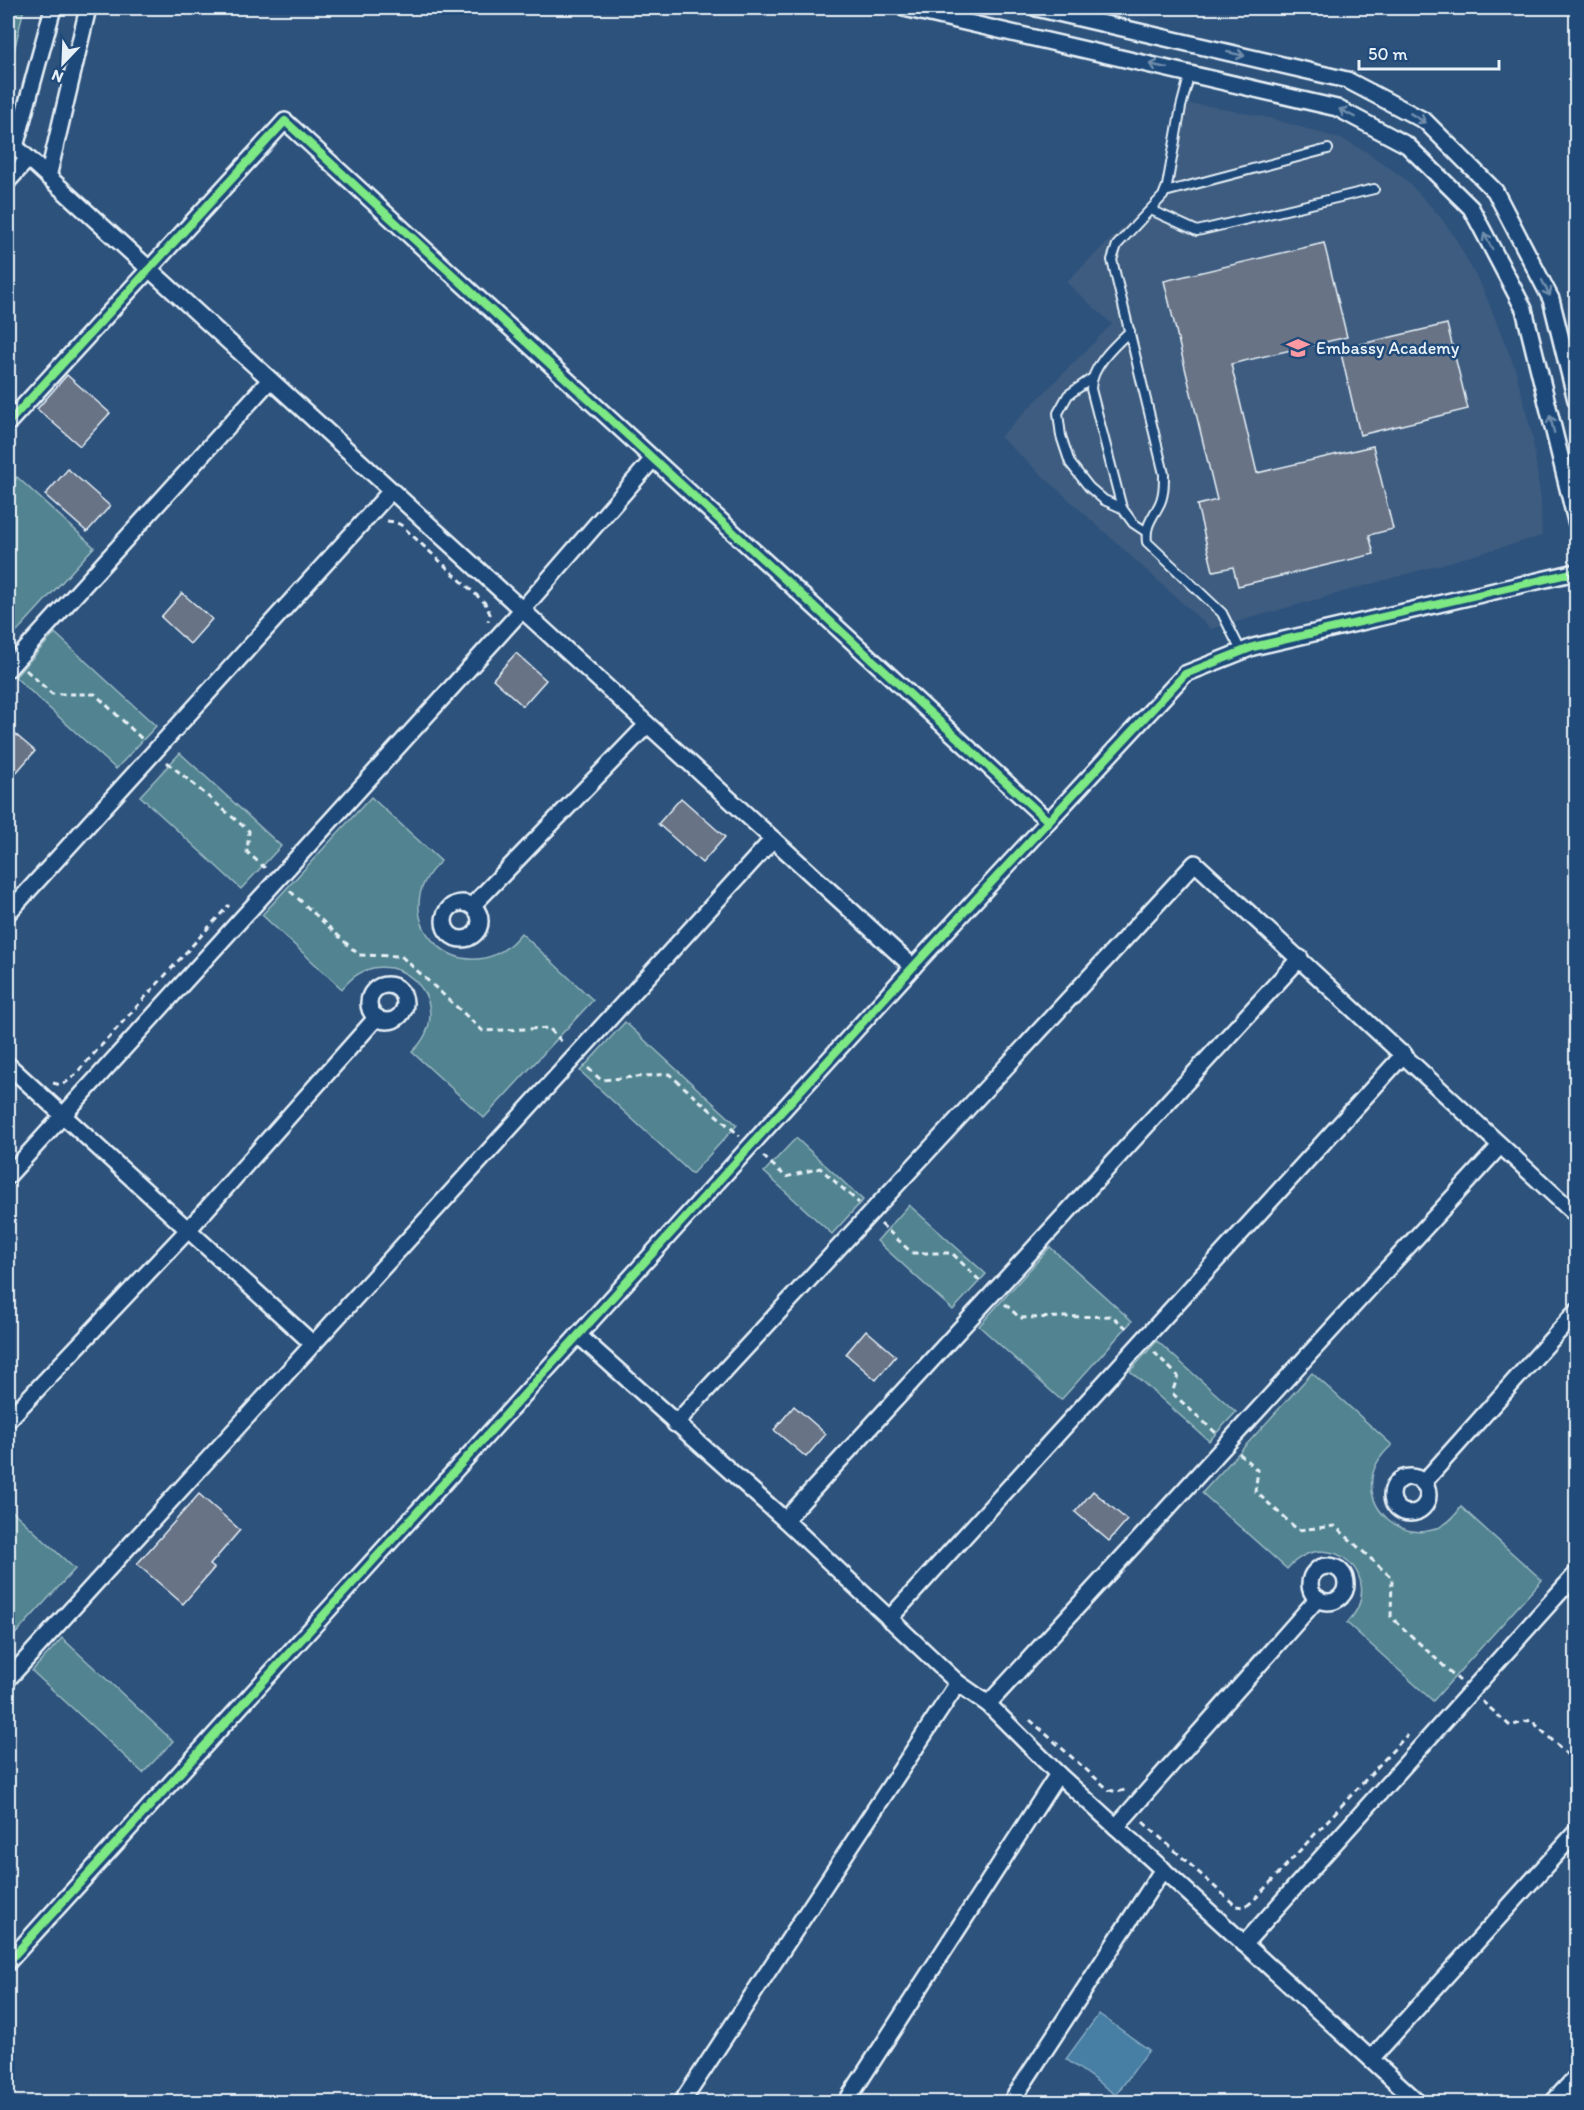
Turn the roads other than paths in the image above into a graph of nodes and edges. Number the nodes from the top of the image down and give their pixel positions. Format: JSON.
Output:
{"nodes":[{"id":1,"x":53,"y":8,"type":"edge"},
{"id":2,"x":88,"y":8,"type":"edge"},
{"id":3,"x":904,"y":8,"type":"edge"},
{"id":4,"x":1036,"y":8,"type":"edge"},
{"id":5,"x":1190,"y":74,"type":"junction"},
{"id":6,"x":11,"y":143,"type":"edge"},
{"id":7,"x":1328,"y":149,"type":"dead end"},
{"id":8,"x":28,"y":159,"type":"junction"},
{"id":9,"x":48,"y":177,"type":"junction"},
{"id":10,"x":8,"y":181,"type":"edge"},
{"id":11,"x":1374,"y":189,"type":"dead end"},
{"id":12,"x":1165,"y":192,"type":"junction"},
{"id":13,"x":1151,"y":210,"type":"junction"},
{"id":14,"x":148,"y":269,"type":"junction"},
{"id":15,"x":1130,"y":331,"type":"junction"},
{"id":16,"x":1091,"y":379,"type":"junction"},
{"id":17,"x":270,"y":380,"type":"junction"},
{"id":18,"x":1576,"y":400,"type":"edge"},
{"id":19,"x":8,"y":423,"type":"edge"},
{"id":20,"x":653,"y":459,"type":"junction"},
{"id":21,"x":391,"y":491,"type":"junction"},
{"id":22,"x":1122,"y":508,"type":"junction"},
{"id":23,"x":1576,"y":521,"type":"edge"},
{"id":24,"x":1145,"y":531,"type":"junction"},
{"id":25,"x":1576,"y":572,"type":"edge"},
{"id":26,"x":522,"y":610,"type":"junction"},
{"id":27,"x":1241,"y":651,"type":"junction"},
{"id":28,"x":11,"y":665,"type":"edge"},
{"id":29,"x":647,"y":725,"type":"junction"},
{"id":30,"x":1048,"y":821,"type":"junction"},
{"id":31,"x":773,"y":839,"type":"junction"},
{"id":32,"x":472,"y":906,"type":"dead end"},
{"id":33,"x":8,"y":912,"type":"edge"},
{"id":34,"x":1300,"y":958,"type":"junction"},
{"id":35,"x":913,"y":967,"type":"junction"},
{"id":36,"x":377,"y":1017,"type":"dead end"},
{"id":37,"x":1404,"y":1054,"type":"junction"},
{"id":38,"x":8,"y":1065,"type":"edge"},
{"id":39,"x":63,"y":1115,"type":"junction"},
{"id":40,"x":1500,"y":1146,"type":"junction"},
{"id":41,"x":8,"y":1176,"type":"edge"},
{"id":42,"x":1576,"y":1215,"type":"edge"},
{"id":43,"x":188,"y":1230,"type":"junction"},
{"id":44,"x":1576,"y":1312,"type":"edge"},
{"id":45,"x":578,"y":1335,"type":"junction"},
{"id":46,"x":313,"y":1344,"type":"junction"},
{"id":47,"x":8,"y":1420,"type":"edge"},
{"id":48,"x":675,"y":1424,"type":"junction"},
{"id":49,"x":1423,"y":1483,"type":"dead end"},
{"id":50,"x":785,"y":1520,"type":"junction"},
{"id":51,"x":1576,"y":1574,"type":"edge"},
{"id":52,"x":1318,"y":1598,"type":"dead end"},
{"id":53,"x":889,"y":1619,"type":"junction"},
{"id":54,"x":8,"y":1679,"type":"edge"},
{"id":55,"x":958,"y":1683,"type":"junction"},
{"id":56,"x":988,"y":1704,"type":"junction"},
{"id":57,"x":1059,"y":1774,"type":"junction"},
{"id":58,"x":1116,"y":1827,"type":"junction"},
{"id":59,"x":1576,"y":1832,"type":"edge"},
{"id":60,"x":1163,"y":1869,"type":"junction"},
{"id":61,"x":1244,"y":1944,"type":"junction"},
{"id":62,"x":8,"y":1962,"type":"edge"},
{"id":63,"x":1371,"y":2059,"type":"junction"},
{"id":64,"x":1576,"y":2077,"type":"edge"},
{"id":65,"x":682,"y":2103,"type":"edge"},
{"id":66,"x":846,"y":2103,"type":"edge"},
{"id":67,"x":1011,"y":2103,"type":"edge"},
{"id":68,"x":1418,"y":2103,"type":"edge"},
{"id":69,"x":1553,"y":2103,"type":"edge"}],
"edges":[{"from":1,"to":6,"type":"street"},
{"from":2,"to":9,"type":"street"},
{"from":5,"to":3,"type":"street","one_way":true},
{"from":4,"to":18,"type":"street","one_way":true},
{"from":5,"to":12,"type":"lane"},
{"from":23,"to":5,"type":"street","one_way":true},
{"from":6,"to":8,"type":"street"},
{"from":7,"to":12,"type":"lane"},
{"from":8,"to":9,"type":"street"},
{"from":8,"to":10,"type":"street"},
{"from":9,"to":14,"type":"street"},
{"from":11,"to":13,"type":"lane"},
{"from":12,"to":13,"type":"lane"},
{"from":13,"to":15,"type":"lane"},
{"from":14,"to":17,"type":"street"},
{"from":14,"to":19,"type":"street"},
{"from":14,"to":20,"type":"street"},
{"from":15,"to":16,"type":"lane"},
{"from":15,"to":24,"type":"lane"},
{"from":16,"to":22,"type":"lane"},
{"from":16,"to":22,"type":"lane"},
{"from":17,"to":21,"type":"street"},
{"from":17,"to":28,"type":"street"},
{"from":20,"to":26,"type":"street"},
{"from":20,"to":30,"type":"street"},
{"from":21,"to":26,"type":"street"},
{"from":21,"to":33,"type":"street"},
{"from":22,"to":24,"type":"lane"},
{"from":24,"to":27,"type":"lane"},
{"from":25,"to":27,"type":"street"},
{"from":26,"to":29,"type":"street"},
{"from":26,"to":39,"type":"street"},
{"from":27,"to":30,"type":"street"},
{"from":29,"to":31,"type":"street"},
{"from":29,"to":32,"type":"street"},
{"from":30,"to":35,"type":"street"},
{"from":31,"to":35,"type":"street"},
{"from":31,"to":46,"type":"street"},
{"from":34,"to":37,"type":"street"},
{"from":34,"to":48,"type":"street"},
{"from":34,"to":50,"type":"street"},
{"from":35,"to":45,"type":"street"},
{"from":36,"to":43,"type":"street"},
{"from":37,"to":40,"type":"street"},
{"from":37,"to":53,"type":"street"},
{"from":38,"to":39,"type":"street"},
{"from":39,"to":41,"type":"street"},
{"from":39,"to":43,"type":"street"},
{"from":40,"to":42,"type":"street"},
{"from":40,"to":56,"type":"street"},
{"from":43,"to":46,"type":"street"},
{"from":43,"to":47,"type":"street"},
{"from":44,"to":49,"type":"street"},
{"from":45,"to":48,"type":"street"},
{"from":45,"to":62,"type":"street"},
{"from":46,"to":54,"type":"street"},
{"from":48,"to":50,"type":"street"},
{"from":50,"to":53,"type":"street"},
{"from":51,"to":61,"type":"street"},
{"from":52,"to":58,"type":"street"},
{"from":53,"to":55,"type":"street"},
{"from":55,"to":56,"type":"street"},
{"from":55,"to":65,"type":"street"},
{"from":56,"to":57,"type":"street"},
{"from":57,"to":58,"type":"street"},
{"from":57,"to":66,"type":"street"},
{"from":58,"to":60,"type":"street"},
{"from":59,"to":63,"type":"street"},
{"from":60,"to":61,"type":"street"},
{"from":60,"to":67,"type":"street"},
{"from":61,"to":63,"type":"street"},
{"from":63,"to":68,"type":"street"},
{"from":64,"to":69,"type":"street"}]}
